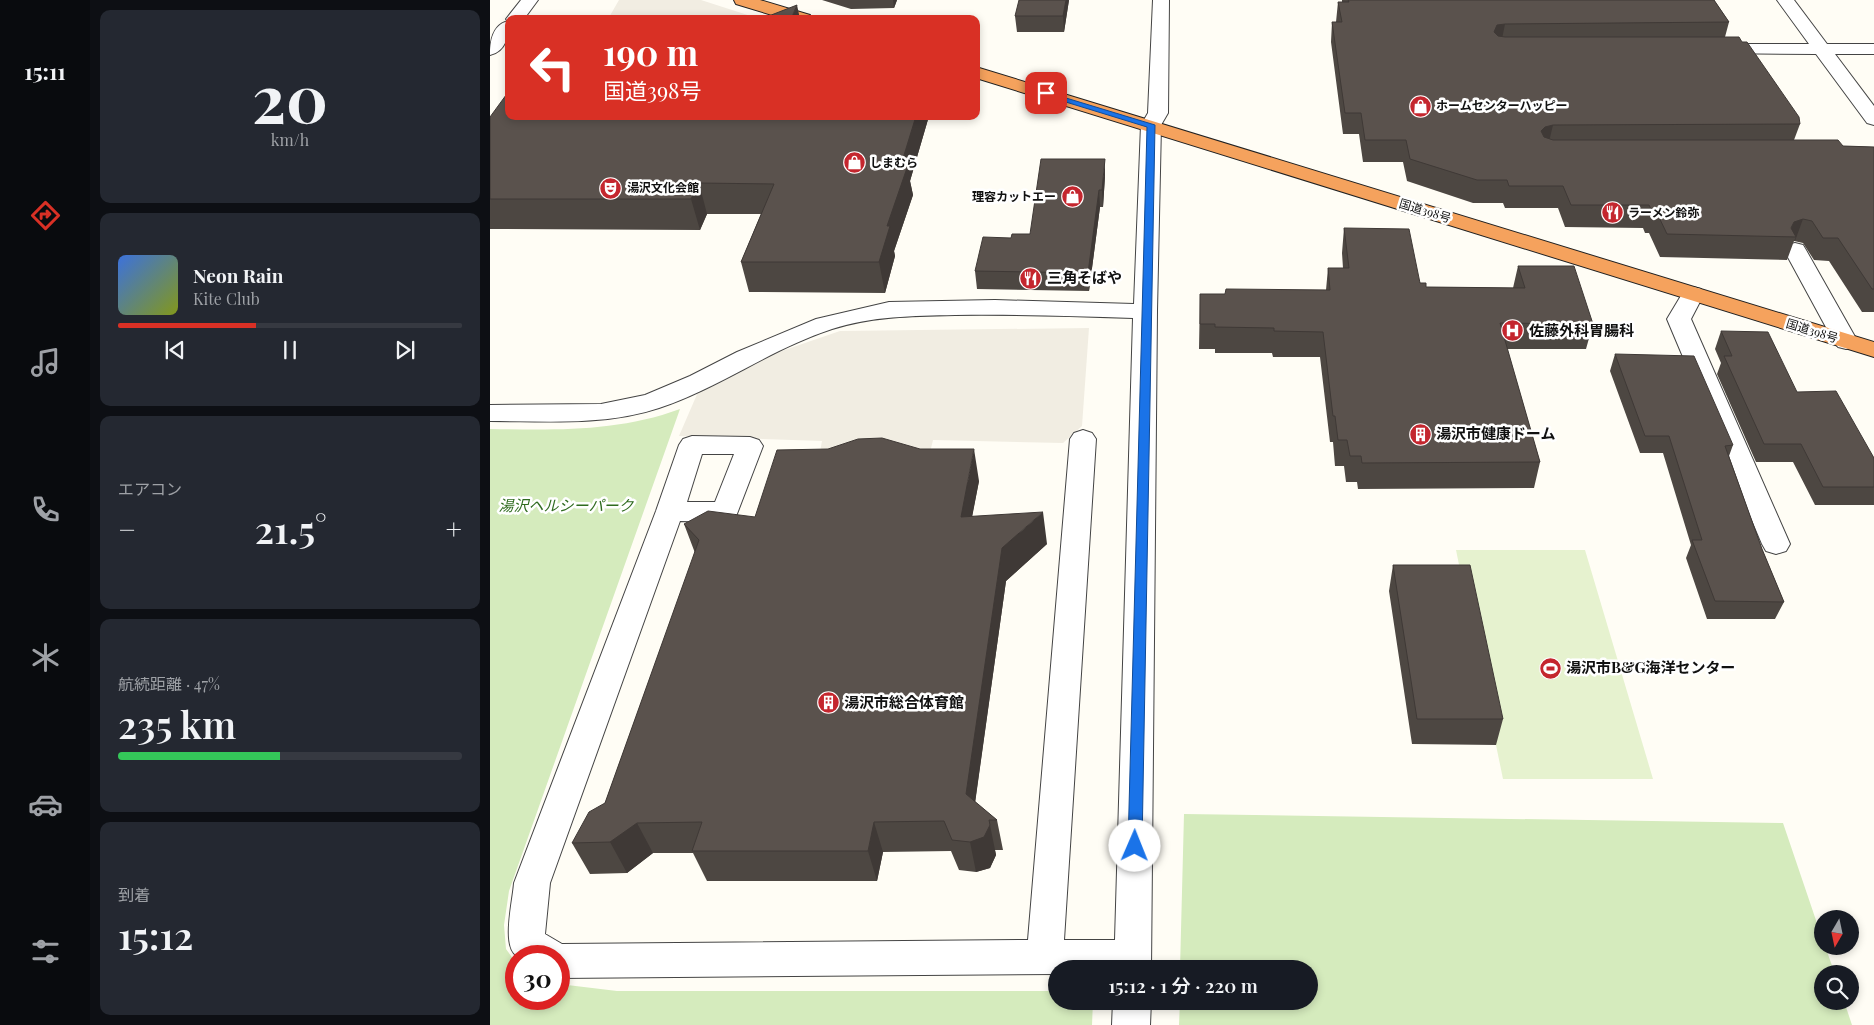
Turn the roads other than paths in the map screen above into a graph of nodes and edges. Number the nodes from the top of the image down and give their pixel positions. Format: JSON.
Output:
{"nodes":[{"id":1,"x":530,"y":0,"type":"edge"},
{"id":2,"x":742,"y":0,"type":"edge"},
{"id":3,"x":1161,"y":0,"type":"edge"},
{"id":4,"x":1785,"y":0,"type":"edge"},
{"id":5,"x":518,"y":15,"type":"edge"},
{"id":6,"x":791,"y":15,"type":"edge"},
{"id":7,"x":505,"y":31,"type":"edge"},
{"id":8,"x":1823,"y":49,"type":"junction"},
{"id":9,"x":1874,"y":49,"type":"edge"},
{"id":10,"x":490,"y":50,"type":"edge"},
{"id":11,"x":1696,"y":50,"type":"edge"},
{"id":12,"x":980,"y":73,"type":"edge"},
{"id":13,"x":1874,"y":119,"type":"edge"},
{"id":14,"x":1151,"y":125,"type":"junction"},
{"id":15,"x":1795,"y":250,"type":"edge"},
{"id":16,"x":1693,"y":294,"type":"junction"},
{"id":17,"x":1145,"y":311,"type":"junction"},
{"id":18,"x":1846,"y":342,"type":"junction"},
{"id":19,"x":1874,"y":350,"type":"edge"},
{"id":20,"x":490,"y":413,"type":"edge"},
{"id":21,"x":1083,"y":439,"type":"dead end"},
{"id":22,"x":670,"y":512,"type":"dead end"},
{"id":23,"x":1776,"y":544,"type":"dead end"},
{"id":24,"x":531,"y":945,"type":"edge"},
{"id":25,"x":1045,"y":957,"type":"junction"},
{"id":26,"x":1089,"y":960,"type":"edge"},
{"id":27,"x":1133,"y":960,"type":"edge"},
{"id":28,"x":570,"y":961,"type":"edge"},
{"id":29,"x":1132,"y":1010,"type":"edge"},
{"id":30,"x":1131,"y":1025,"type":"edge"}],
"edges":[{"from":1,"to":5,"type":"street"},
{"from":2,"to":6,"type":"highway"},
{"from":3,"to":14,"type":"street"},
{"from":4,"to":8,"type":"street"},
{"from":7,"to":10,"type":"street"},
{"from":8,"to":9,"type":"street"},
{"from":8,"to":11,"type":"street"},
{"from":8,"to":13,"type":"street"},
{"from":12,"to":14,"type":"highway","name":"国道398号"},
{"from":14,"to":16,"type":"highway","name":"国道398号"},
{"from":14,"to":17,"type":"street"},
{"from":15,"to":18,"type":"street"},
{"from":16,"to":18,"type":"highway","name":"国道398号"},
{"from":16,"to":23,"type":"street"},
{"from":17,"to":20,"type":"street"},
{"from":17,"to":27,"type":"street"},
{"from":18,"to":19,"type":"highway","name":"国道398号"},
{"from":21,"to":25,"type":"street"},
{"from":22,"to":24,"type":"street"},
{"from":25,"to":26,"type":"street"},
{"from":25,"to":28,"type":"street"},
{"from":29,"to":30,"type":"street"}]}
